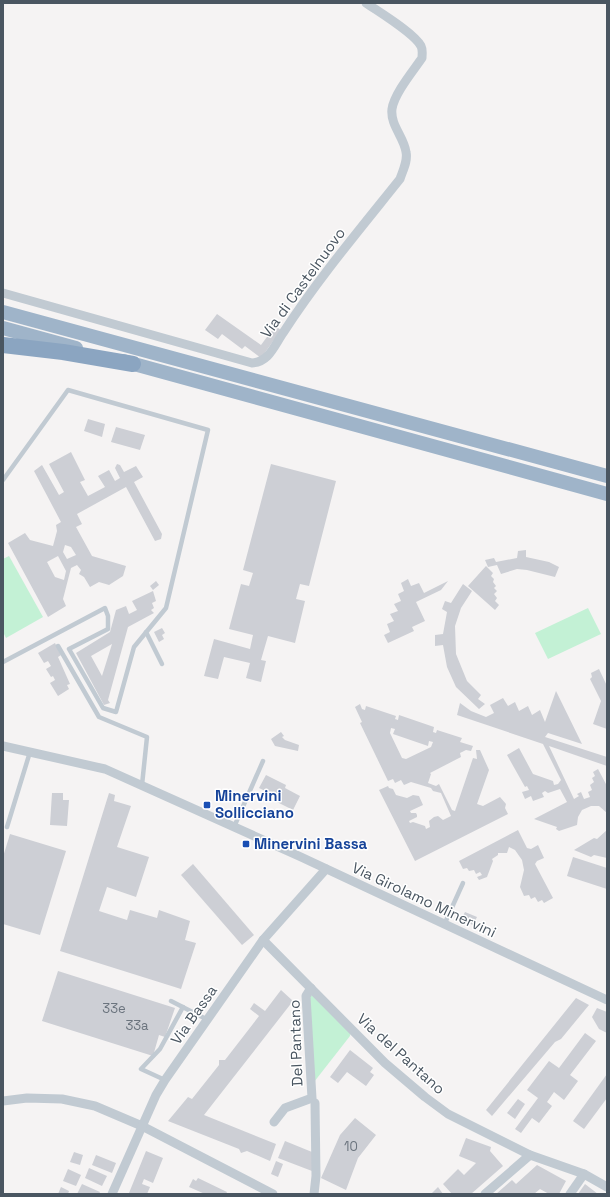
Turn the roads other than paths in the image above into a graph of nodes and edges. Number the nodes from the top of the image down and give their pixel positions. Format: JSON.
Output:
{"nodes":[{"id":1,"x":366,"y":3,"type":"edge"},
{"id":2,"x":3,"y":293,"type":"edge"},
{"id":3,"x":3,"y":312,"type":"edge"},
{"id":4,"x":3,"y":328,"type":"edge"},
{"id":5,"x":3,"y":345,"type":"edge"},
{"id":6,"x":133,"y":364,"type":"junction"},
{"id":7,"x":607,"y":476,"type":"edge"},
{"id":8,"x":3,"y":480,"type":"edge"},
{"id":9,"x":607,"y":494,"type":"edge"},
{"id":10,"x":146,"y":632,"type":"junction"},
{"id":11,"x":58,"y":646,"type":"dead end"},
{"id":12,"x":3,"y":662,"type":"edge"},
{"id":13,"x":162,"y":664,"type":"dead end"},
{"id":14,"x":3,"y":746,"type":"edge"},
{"id":15,"x":30,"y":752,"type":"junction"},
{"id":16,"x":263,"y":761,"type":"dead end"},
{"id":17,"x":142,"y":785,"type":"junction"},
{"id":18,"x":7,"y":827,"type":"dead end"},
{"id":19,"x":234,"y":827,"type":"junction"},
{"id":20,"x":326,"y":869,"type":"junction"},
{"id":21,"x":463,"y":883,"type":"dead end"},
{"id":22,"x":444,"y":925,"type":"junction"},
{"id":23,"x":263,"y":940,"type":"junction"},
{"id":24,"x":311,"y":988,"type":"junction"},
{"id":25,"x":607,"y":1000,"type":"edge"},
{"id":26,"x":171,"y":1001,"type":"dead end"},
{"id":27,"x":183,"y":1007,"type":"junction"},
{"id":28,"x":208,"y":1020,"type":"junction"},
{"id":29,"x":165,"y":1080,"type":"junction"},
{"id":30,"x":3,"y":1101,"type":"edge"},
{"id":31,"x":315,"y":1103,"type":"dead end"},
{"id":32,"x":274,"y":1122,"type":"dead end"},
{"id":33,"x":142,"y":1126,"type":"junction"},
{"id":34,"x":530,"y":1155,"type":"junction"},
{"id":35,"x":584,"y":1174,"type":"junction"},
{"id":36,"x":607,"y":1187,"type":"edge"},
{"id":37,"x":112,"y":1194,"type":"edge"},
{"id":38,"x":273,"y":1194,"type":"edge"},
{"id":39,"x":314,"y":1194,"type":"edge"},
{"id":40,"x":485,"y":1194,"type":"edge"},
{"id":41,"x":570,"y":1194,"type":"edge"}],
"edges":[{"from":1,"to":2,"type":"street","name":"Via di Castelnuovo"},
{"from":3,"to":7,"type":"highway"},
{"from":4,"to":6,"type":"highway"},
{"from":5,"to":6,"type":"highway"},
{"from":6,"to":9,"type":"highway"},
{"from":8,"to":10,"type":"lane"},
{"from":10,"to":12,"type":"lane"},
{"from":10,"to":13,"type":"lane"},
{"from":11,"to":17,"type":"lane"},
{"from":14,"to":15,"type":"street"},
{"from":15,"to":17,"type":"street","name":"Via Girolamo Minervini"},
{"from":15,"to":18,"type":"lane"},
{"from":16,"to":19,"type":"lane"},
{"from":17,"to":19,"type":"street","name":"Via Girolamo Minervini"},
{"from":19,"to":20,"type":"street","name":"Via Girolamo Minervini"},
{"from":20,"to":22,"type":"street","name":"Via Girolamo Minervini"},
{"from":20,"to":23,"type":"street","name":"Via Bassa"},
{"from":21,"to":22,"type":"lane"},
{"from":22,"to":25,"type":"street","name":"Via Girolamo Minervini"},
{"from":23,"to":24,"type":"street","name":"Via del Pantano"},
{"from":23,"to":28,"type":"street","name":"Via Bassa"},
{"from":24,"to":32,"type":"street","name":"Del Pantano"},
{"from":24,"to":34,"type":"street","name":"Via del Pantano"},
{"from":26,"to":27,"type":"lane"},
{"from":27,"to":28,"type":"lane"},
{"from":27,"to":29,"type":"lane"},
{"from":28,"to":29,"type":"street","name":"Via Bassa"},
{"from":29,"to":33,"type":"street","name":"Via Bassa"},
{"from":30,"to":33,"type":"street"},
{"from":31,"to":39,"type":"street"},
{"from":33,"to":37,"type":"street","name":"Via Bassa"},
{"from":33,"to":38,"type":"street"},
{"from":34,"to":35,"type":"street","name":"Via del Pantano"},
{"from":34,"to":40,"type":"street"},
{"from":35,"to":36,"type":"street","name":"Via del Pantano"},
{"from":35,"to":41,"type":"street"}]}
